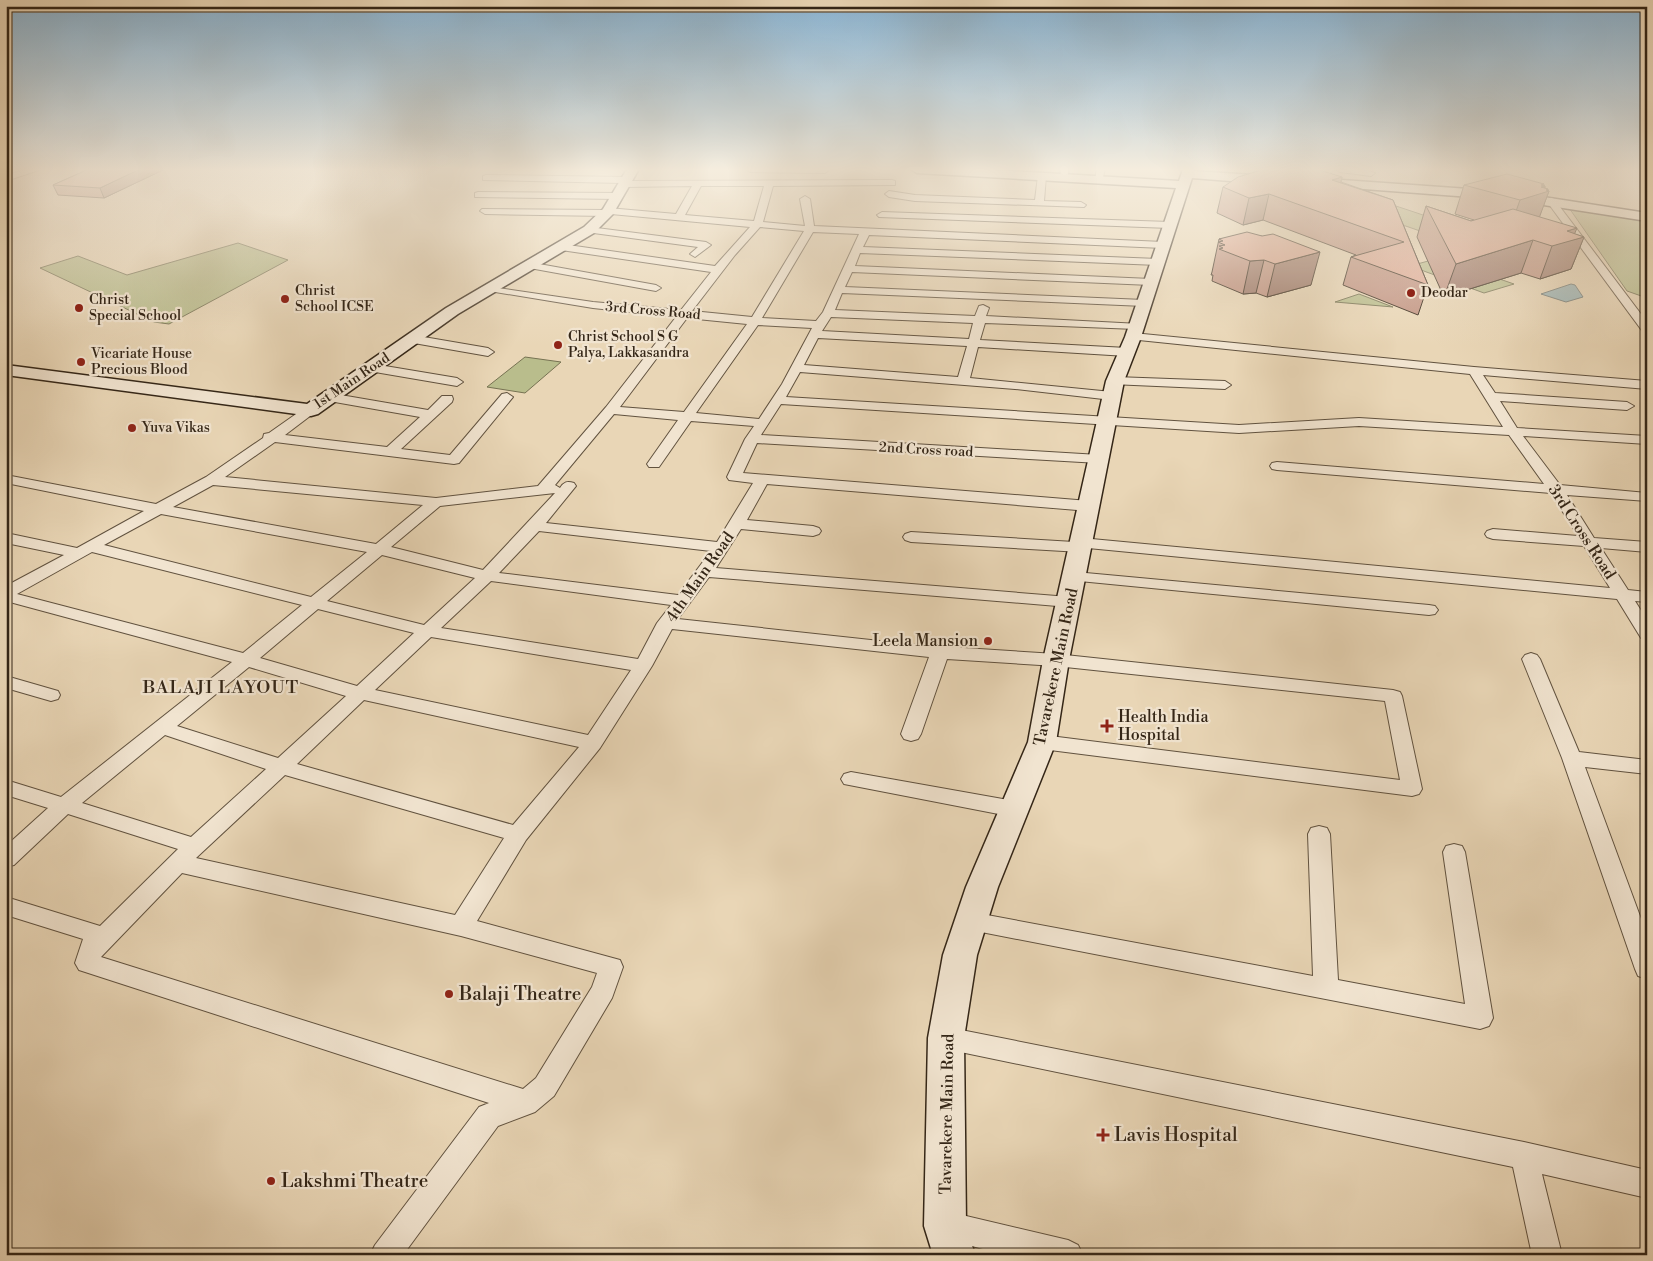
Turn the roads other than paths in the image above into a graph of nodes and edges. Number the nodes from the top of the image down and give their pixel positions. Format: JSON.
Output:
{"nodes":[{"id":1,"x":591,"y":228,"type":"edge"},
{"id":2,"x":651,"y":228,"type":"edge"},
{"id":3,"x":699,"y":228,"type":"edge"},
{"id":4,"x":755,"y":228,"type":"edge"},
{"id":5,"x":791,"y":228,"type":"edge"},
{"id":6,"x":872,"y":228,"type":"edge"},
{"id":7,"x":1021,"y":228,"type":"edge"},
{"id":8,"x":1169,"y":228,"type":"edge"},
{"id":9,"x":1572,"y":228,"type":"edge"},
{"id":10,"x":589,"y":230,"type":"junction"},
{"id":11,"x":810,"y":230,"type":"junction"},
{"id":12,"x":870,"y":232,"type":"junction"},
{"id":13,"x":640,"y":237,"type":"junction"},
{"id":14,"x":986,"y":237,"type":"junction"},
{"id":15,"x":684,"y":242,"type":"junction"},
{"id":16,"x":562,"y":247,"type":"junction"},
{"id":17,"x":857,"y":250,"type":"junction"},
{"id":18,"x":695,"y":254,"type":"dead end"},
{"id":19,"x":989,"y":256,"type":"junction"},
{"id":20,"x":1157,"y":263,"type":"junction"},
{"id":21,"x":528,"y":265,"type":"junction"},
{"id":22,"x":719,"y":270,"type":"junction"},
{"id":23,"x":848,"y":270,"type":"junction"},
{"id":24,"x":989,"y":275,"type":"junction"},
{"id":25,"x":489,"y":288,"type":"junction"},
{"id":26,"x":656,"y":288,"type":"dead end"},
{"id":27,"x":838,"y":290,"type":"junction"},
{"id":28,"x":985,"y":297,"type":"junction"},
{"id":29,"x":828,"y":313,"type":"junction"},
{"id":30,"x":685,"y":314,"type":"junction"},
{"id":31,"x":981,"y":319,"type":"junction"},
{"id":32,"x":755,"y":321,"type":"junction"},
{"id":33,"x":817,"y":329,"type":"junction"},
{"id":34,"x":1647,"y":330,"type":"edge"},
{"id":35,"x":1132,"y":338,"type":"junction"},
{"id":36,"x":412,"y":339,"type":"junction"},
{"id":37,"x":974,"y":344,"type":"junction"},
{"id":38,"x":488,"y":352,"type":"dead end"},
{"id":39,"x":374,"y":368,"type":"junction"},
{"id":40,"x":795,"y":368,"type":"junction"},
{"id":41,"x":6,"y":370,"type":"edge"},
{"id":42,"x":1474,"y":371,"type":"junction"},
{"id":43,"x":457,"y":382,"type":"dead end"},
{"id":44,"x":963,"y":382,"type":"junction"},
{"id":45,"x":1225,"y":385,"type":"dead end"},
{"id":46,"x":1647,"y":385,"type":"edge"},
{"id":47,"x":1113,"y":388,"type":"junction"},
{"id":48,"x":329,"y":397,"type":"junction"},
{"id":49,"x":507,"y":397,"type":"dead end"},
{"id":50,"x":1492,"y":397,"type":"junction"},
{"id":51,"x":447,"y":399,"type":"dead end"},
{"id":52,"x":777,"y":400,"type":"junction"},
{"id":53,"x":1627,"y":406,"type":"dead end"},
{"id":54,"x":311,"y":410,"type":"junction"},
{"id":55,"x":611,"y":410,"type":"junction"},
{"id":56,"x":429,"y":414,"type":"junction"},
{"id":57,"x":685,"y":417,"type":"junction"},
{"id":58,"x":1107,"y":421,"type":"junction"},
{"id":59,"x":762,"y":423,"type":"junction"},
{"id":60,"x":1513,"y":432,"type":"junction"},
{"id":61,"x":269,"y":437,"type":"junction"},
{"id":62,"x":752,"y":439,"type":"junction"},
{"id":63,"x":1647,"y":440,"type":"edge"},
{"id":64,"x":390,"y":452,"type":"junction"},
{"id":65,"x":1099,"y":459,"type":"junction"},
{"id":66,"x":654,"y":464,"type":"dead end"},
{"id":67,"x":1277,"y":466,"type":"dead end"},
{"id":68,"x":6,"y":479,"type":"edge"},
{"id":69,"x":763,"y":479,"type":"junction"},
{"id":70,"x":211,"y":480,"type":"junction"},
{"id":71,"x":542,"y":491,"type":"junction"},
{"id":72,"x":1557,"y":491,"type":"junction"},
{"id":73,"x":1647,"y":497,"type":"edge"},
{"id":74,"x":436,"y":502,"type":"junction"},
{"id":75,"x":1089,"y":506,"type":"junction"},
{"id":76,"x":158,"y":509,"type":"junction"},
{"id":77,"x":737,"y":524,"type":"junction"},
{"id":78,"x":535,"y":526,"type":"junction"},
{"id":79,"x":813,"y":531,"type":"dead end"},
{"id":80,"x":1493,"y":534,"type":"dead end"},
{"id":81,"x":911,"y":537,"type":"dead end"},
{"id":82,"x":6,"y":538,"type":"edge"},
{"id":83,"x":1589,"y":542,"type":"junction"},
{"id":84,"x":1081,"y":545,"type":"junction"},
{"id":85,"x":720,"y":547,"type":"junction"},
{"id":86,"x":1647,"y":547,"type":"edge"},
{"id":87,"x":379,"y":549,"type":"junction"},
{"id":88,"x":86,"y":550,"type":"junction"},
{"id":89,"x":705,"y":572,"type":"junction"},
{"id":90,"x":487,"y":576,"type":"junction"},
{"id":91,"x":1074,"y":576,"type":"junction"},
{"id":92,"x":6,"y":595,"type":"edge"},
{"id":93,"x":1624,"y":595,"type":"junction"},
{"id":94,"x":1647,"y":597,"type":"edge"},
{"id":95,"x":682,"y":601,"type":"junction"},
{"id":96,"x":1069,"y":602,"type":"junction"},
{"id":97,"x":312,"y":604,"type":"junction"},
{"id":98,"x":1430,"y":610,"type":"dead end"},
{"id":99,"x":666,"y":623,"type":"junction"},
{"id":100,"x":426,"y":632,"type":"junction"},
{"id":101,"x":1647,"y":634,"type":"edge"},
{"id":102,"x":940,"y":652,"type":"junction"},
{"id":103,"x":246,"y":660,"type":"junction"},
{"id":104,"x":1056,"y":660,"type":"junction"},
{"id":105,"x":1531,"y":660,"type":"dead end"},
{"id":106,"x":644,"y":666,"type":"junction"},
{"id":107,"x":6,"y":682,"type":"edge"},
{"id":108,"x":358,"y":693,"type":"junction"},
{"id":109,"x":51,"y":695,"type":"dead end"},
{"id":110,"x":164,"y":728,"type":"junction"},
{"id":111,"x":911,"y":734,"type":"dead end"},
{"id":112,"x":1042,"y":742,"type":"junction"},
{"id":113,"x":593,"y":743,"type":"junction"},
{"id":114,"x":1572,"y":758,"type":"junction"},
{"id":115,"x":283,"y":767,"type":"junction"},
{"id":116,"x":1647,"y":767,"type":"edge"},
{"id":117,"x":851,"y":780,"type":"dead end"},
{"id":118,"x":6,"y":787,"type":"edge"},
{"id":119,"x":65,"y":805,"type":"junction"},
{"id":120,"x":1014,"y":809,"type":"junction"},
{"id":121,"x":518,"y":834,"type":"junction"},
{"id":122,"x":1319,"y":834,"type":"dead end"},
{"id":123,"x":196,"y":846,"type":"junction"},
{"id":124,"x":1454,"y":852,"type":"dead end"},
{"id":125,"x":6,"y":859,"type":"edge"},
{"id":126,"x":178,"y":863,"type":"junction"},
{"id":127,"x":6,"y":906,"type":"edge"},
{"id":128,"x":971,"y":921,"type":"junction"},
{"id":129,"x":461,"y":926,"type":"junction"},
{"id":130,"x":91,"y":950,"type":"junction"},
{"id":131,"x":1647,"y":969,"type":"edge"},
{"id":132,"x":1326,"y":988,"type":"junction"},
{"id":133,"x":946,"y":1038,"type":"junction"},
{"id":134,"x":526,"y":1103,"type":"junction"},
{"id":135,"x":1524,"y":1156,"type":"junction"},
{"id":136,"x":1647,"y":1184,"type":"edge"},
{"id":137,"x":950,"y":1240,"type":"edge"},
{"id":138,"x":385,"y":1255,"type":"edge"},
{"id":139,"x":1068,"y":1255,"type":"edge"},
{"id":140,"x":1546,"y":1255,"type":"edge"}],
"edges":[{"from":1,"to":10,"type":"main road","name":"1st Main Road"},
{"from":2,"to":13,"type":"street"},
{"from":3,"to":15,"type":"street"},
{"from":4,"to":22,"type":"street"},
{"from":5,"to":11,"type":"street"},
{"from":6,"to":12,"type":"street"},
{"from":7,"to":20,"type":"street"},
{"from":8,"to":20,"type":"main road","name":"Tavarekere Main Road"},
{"from":9,"to":34,"type":"street"},
{"from":10,"to":13,"type":"street"},
{"from":10,"to":16,"type":"main road","name":"1st Main Road"},
{"from":11,"to":12,"type":"street"},
{"from":11,"to":32,"type":"street"},
{"from":12,"to":14,"type":"street"},
{"from":12,"to":17,"type":"street"},
{"from":13,"to":15,"type":"street"},
{"from":14,"to":19,"type":"street"},
{"from":14,"to":20,"type":"street"},
{"from":15,"to":18,"type":"street"},
{"from":16,"to":21,"type":"main road","name":"1st Main Road"},
{"from":16,"to":22,"type":"street"},
{"from":17,"to":19,"type":"street"},
{"from":17,"to":23,"type":"street"},
{"from":19,"to":20,"type":"street"},
{"from":19,"to":24,"type":"street"},
{"from":20,"to":24,"type":"street"},
{"from":20,"to":28,"type":"street"},
{"from":20,"to":35,"type":"main road","name":"Tavarekere Main Road"},
{"from":21,"to":25,"type":"main road","name":"1st Main Road"},
{"from":21,"to":26,"type":"street"},
{"from":22,"to":30,"type":"street"},
{"from":23,"to":24,"type":"street"},
{"from":23,"to":27,"type":"street"},
{"from":24,"to":28,"type":"street"},
{"from":25,"to":30,"type":"street","name":"3rd Cross Road"},
{"from":25,"to":36,"type":"main road","name":"1st Main Road"},
{"from":27,"to":28,"type":"street"},
{"from":27,"to":29,"type":"street"},
{"from":28,"to":31,"type":"street"},
{"from":29,"to":31,"type":"street"},
{"from":29,"to":33,"type":"street"},
{"from":30,"to":32,"type":"street","name":"3rd Cross Road"},
{"from":30,"to":55,"type":"street"},
{"from":31,"to":35,"type":"street"},
{"from":31,"to":37,"type":"street"},
{"from":32,"to":33,"type":"street","name":"3rd Cross Road"},
{"from":32,"to":57,"type":"street"},
{"from":33,"to":37,"type":"street","name":"3rd Cross Road"},
{"from":33,"to":40,"type":"street"},
{"from":35,"to":37,"type":"street","name":"3rd Cross Road"},
{"from":35,"to":42,"type":"street"},
{"from":35,"to":47,"type":"main road","name":"Tavarekere Main Road"},
{"from":36,"to":38,"type":"street"},
{"from":36,"to":39,"type":"main road","name":"1st Main Road"},
{"from":37,"to":44,"type":"street"},
{"from":39,"to":43,"type":"street"},
{"from":39,"to":48,"type":"main road","name":"1st Main Road"},
{"from":40,"to":44,"type":"street"},
{"from":40,"to":52,"type":"street"},
{"from":41,"to":54,"type":"main road","name":"1st Main Road"},
{"from":42,"to":46,"type":"street"},
{"from":42,"to":50,"type":"street","name":"3rd Cross Road"},
{"from":44,"to":47,"type":"street"},
{"from":45,"to":47,"type":"street"},
{"from":47,"to":58,"type":"main road","name":"Tavarekere Main Road"},
{"from":48,"to":54,"type":"main road","name":"1st Main Road"},
{"from":48,"to":56,"type":"street"},
{"from":49,"to":64,"type":"street"},
{"from":50,"to":53,"type":"street"},
{"from":50,"to":60,"type":"street","name":"3rd Cross Road"},
{"from":51,"to":56,"type":"street"},
{"from":52,"to":58,"type":"street"},
{"from":52,"to":59,"type":"street"},
{"from":54,"to":61,"type":"street"},
{"from":55,"to":57,"type":"street"},
{"from":55,"to":71,"type":"street"},
{"from":56,"to":64,"type":"street"},
{"from":57,"to":59,"type":"street"},
{"from":57,"to":66,"type":"street"},
{"from":58,"to":60,"type":"street"},
{"from":58,"to":65,"type":"main road","name":"Tavarekere Main Road"},
{"from":59,"to":62,"type":"street"},
{"from":60,"to":63,"type":"street"},
{"from":60,"to":72,"type":"street","name":"3rd Cross Road"},
{"from":61,"to":64,"type":"street"},
{"from":61,"to":70,"type":"street"},
{"from":62,"to":65,"type":"street","name":"2nd Cross road"},
{"from":62,"to":69,"type":"street"},
{"from":65,"to":75,"type":"main road","name":"Tavarekere Main Road"},
{"from":67,"to":72,"type":"street"},
{"from":68,"to":76,"type":"street"},
{"from":69,"to":75,"type":"street"},
{"from":69,"to":77,"type":"street","name":"4th Main Road"},
{"from":70,"to":74,"type":"street"},
{"from":70,"to":76,"type":"street"},
{"from":71,"to":74,"type":"street"},
{"from":71,"to":78,"type":"street"},
{"from":72,"to":73,"type":"street"},
{"from":72,"to":83,"type":"street","name":"3rd Cross Road"},
{"from":74,"to":87,"type":"street"},
{"from":75,"to":84,"type":"main road","name":"Tavarekere Main Road"},
{"from":76,"to":87,"type":"street"},
{"from":76,"to":88,"type":"street"},
{"from":77,"to":79,"type":"street"},
{"from":77,"to":85,"type":"street","name":"4th Main Road"},
{"from":78,"to":85,"type":"street"},
{"from":78,"to":90,"type":"street"},
{"from":80,"to":83,"type":"street"},
{"from":81,"to":84,"type":"street"},
{"from":82,"to":88,"type":"street"},
{"from":83,"to":86,"type":"street"},
{"from":83,"to":93,"type":"street","name":"3rd Cross Road"},
{"from":84,"to":91,"type":"main road","name":"Tavarekere Main Road"},
{"from":84,"to":93,"type":"street"},
{"from":85,"to":89,"type":"street","name":"4th Main Road"},
{"from":87,"to":90,"type":"street"},
{"from":87,"to":97,"type":"street"},
{"from":88,"to":92,"type":"street"},
{"from":88,"to":97,"type":"street"},
{"from":89,"to":95,"type":"street","name":"4th Main Road"},
{"from":89,"to":96,"type":"street"},
{"from":90,"to":95,"type":"street"},
{"from":90,"to":100,"type":"street"},
{"from":91,"to":96,"type":"main road","name":"Tavarekere Main Road"},
{"from":91,"to":98,"type":"street"},
{"from":92,"to":103,"type":"street"},
{"from":93,"to":94,"type":"street"},
{"from":93,"to":101,"type":"street","name":"3rd Cross Road"},
{"from":95,"to":99,"type":"street","name":"4th Main Road"},
{"from":96,"to":104,"type":"main road","name":"Tavarekere Main Road"},
{"from":97,"to":100,"type":"street"},
{"from":97,"to":103,"type":"street"},
{"from":99,"to":102,"type":"street"},
{"from":99,"to":106,"type":"street","name":"4th Main Road"},
{"from":100,"to":106,"type":"street"},
{"from":100,"to":108,"type":"street"},
{"from":102,"to":104,"type":"street"},
{"from":102,"to":111,"type":"street"},
{"from":103,"to":108,"type":"street"},
{"from":103,"to":110,"type":"street"},
{"from":104,"to":112,"type":"main road","name":"Tavarekere Main Road"},
{"from":104,"to":112,"type":"street"},
{"from":105,"to":114,"type":"street"},
{"from":106,"to":113,"type":"street","name":"4th Main Road"},
{"from":107,"to":109,"type":"street"},
{"from":108,"to":113,"type":"street"},
{"from":108,"to":115,"type":"street"},
{"from":110,"to":115,"type":"street"},
{"from":110,"to":119,"type":"street"},
{"from":112,"to":120,"type":"main road","name":"Tavarekere Main Road"},
{"from":113,"to":121,"type":"street","name":"4th Main Road"},
{"from":114,"to":116,"type":"street"},
{"from":114,"to":131,"type":"street"},
{"from":115,"to":121,"type":"street"},
{"from":115,"to":123,"type":"street"},
{"from":117,"to":120,"type":"street"},
{"from":118,"to":119,"type":"street"},
{"from":119,"to":123,"type":"street"},
{"from":119,"to":125,"type":"street"},
{"from":120,"to":128,"type":"main road","name":"Tavarekere Main Road"},
{"from":121,"to":129,"type":"street","name":"4th Main Road"},
{"from":122,"to":132,"type":"street"},
{"from":123,"to":126,"type":"street"},
{"from":124,"to":132,"type":"street"},
{"from":126,"to":129,"type":"street"},
{"from":126,"to":130,"type":"street"},
{"from":127,"to":130,"type":"street"},
{"from":128,"to":132,"type":"street"},
{"from":128,"to":133,"type":"main road","name":"Tavarekere Main Road"},
{"from":129,"to":134,"type":"street"},
{"from":130,"to":134,"type":"street"},
{"from":133,"to":135,"type":"street"},
{"from":133,"to":137,"type":"main road","name":"Tavarekere Main Road"},
{"from":134,"to":138,"type":"street"},
{"from":135,"to":136,"type":"street"},
{"from":135,"to":140,"type":"street"},
{"from":137,"to":139,"type":"street"}]}
